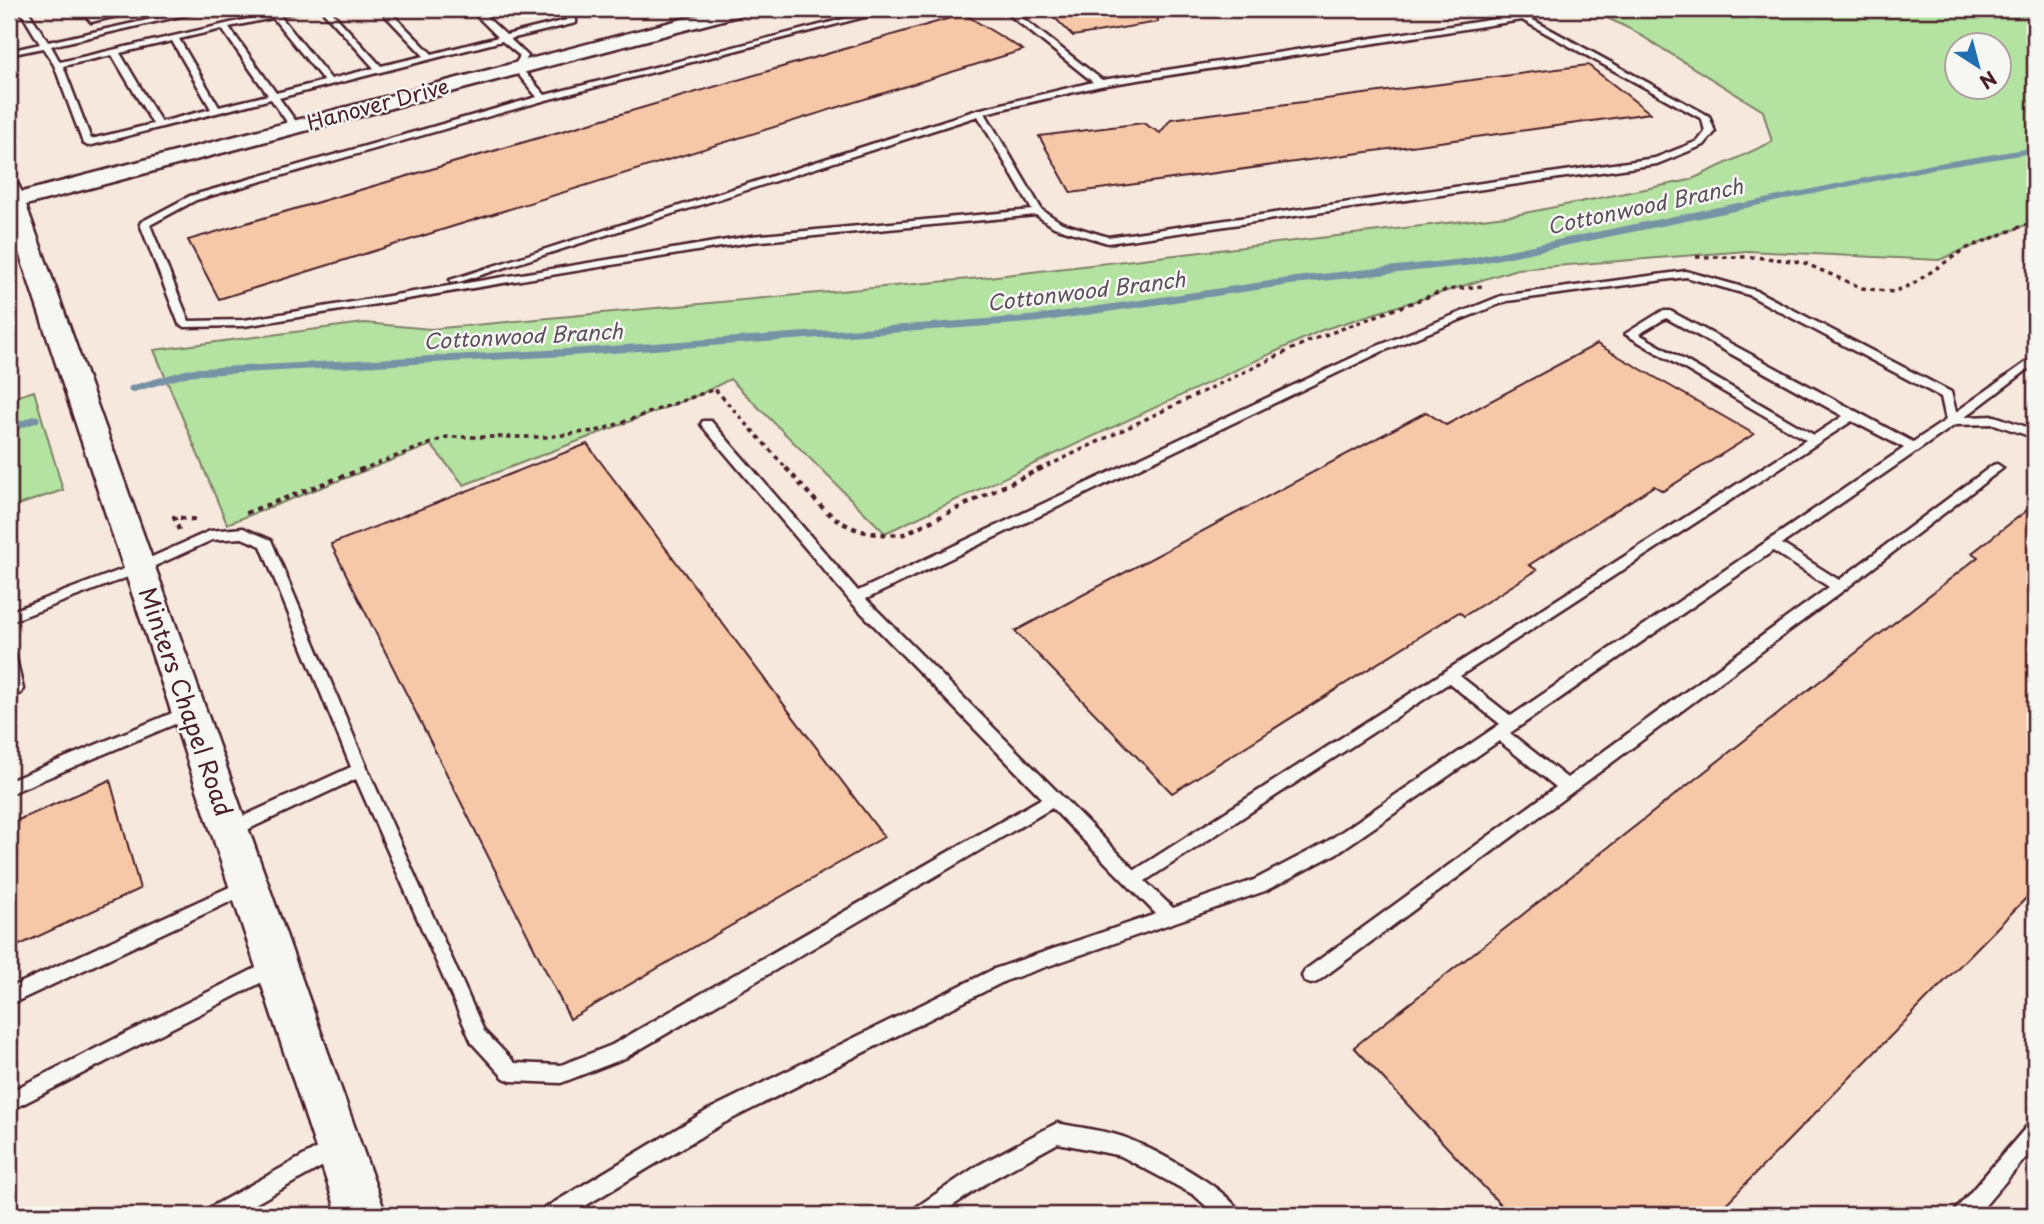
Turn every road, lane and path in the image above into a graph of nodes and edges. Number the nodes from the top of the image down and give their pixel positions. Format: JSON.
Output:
{"nodes":[{"id":1,"x":23,"y":9,"type":"edge"},
{"id":2,"x":85,"y":9,"type":"edge"},
{"id":3,"x":143,"y":9,"type":"edge"},
{"id":4,"x":207,"y":9,"type":"edge"},
{"id":5,"x":301,"y":9,"type":"edge"},
{"id":6,"x":325,"y":9,"type":"edge"},
{"id":7,"x":383,"y":9,"type":"edge"},
{"id":8,"x":474,"y":9,"type":"edge"},
{"id":9,"x":561,"y":9,"type":"edge"},
{"id":10,"x":742,"y":9,"type":"edge"},
{"id":11,"x":891,"y":9,"type":"edge"},
{"id":12,"x":1006,"y":9,"type":"edge"},
{"id":13,"x":1508,"y":9,"type":"edge"},
{"id":14,"x":275,"y":15,"type":"junction"},
{"id":15,"x":1524,"y":17,"type":"junction"},
{"id":16,"x":224,"y":26,"type":"junction"},
{"id":17,"x":174,"y":38,"type":"junction"},
{"id":18,"x":504,"y":38,"type":"junction"},
{"id":19,"x":47,"y":45,"type":"junction"},
{"id":20,"x":115,"y":51,"type":"junction"},
{"id":21,"x":9,"y":53,"type":"edge"},
{"id":22,"x":430,"y":57,"type":"junction"},
{"id":23,"x":58,"y":65,"type":"junction"},
{"id":24,"x":517,"y":68,"type":"junction"},
{"id":25,"x":380,"y":70,"type":"junction"},
{"id":26,"x":330,"y":83,"type":"junction"},
{"id":27,"x":1100,"y":83,"type":"junction"},
{"id":28,"x":274,"y":97,"type":"junction"},
{"id":29,"x":543,"y":98,"type":"junction"},
{"id":30,"x":217,"y":111,"type":"junction"},
{"id":31,"x":980,"y":112,"type":"junction"},
{"id":32,"x":159,"y":126,"type":"junction"},
{"id":33,"x":295,"y":127,"type":"junction"},
{"id":34,"x":10,"y":197,"type":"edge"},
{"id":35,"x":1038,"y":212,"type":"junction"},
{"id":36,"x":2035,"y":221,"type":"edge"},
{"id":37,"x":1690,"y":258,"type":"dead end"},
{"id":38,"x":1486,"y":285,"type":"dead end"},
{"id":39,"x":410,"y":294,"type":"junction"},
{"id":40,"x":2035,"y":359,"type":"edge"},
{"id":41,"x":1852,"y":416,"type":"junction"},
{"id":42,"x":1952,"y":421,"type":"junction"},
{"id":43,"x":707,"y":424,"type":"dead end"},
{"id":44,"x":2035,"y":434,"type":"edge"},
{"id":45,"x":1816,"y":442,"type":"junction"},
{"id":46,"x":1912,"y":447,"type":"junction"},
{"id":47,"x":1997,"y":468,"type":"dead end"},
{"id":48,"x":245,"y":513,"type":"dead end"},
{"id":49,"x":208,"y":521,"type":"dead end"},
{"id":50,"x":1772,"y":544,"type":"junction"},
{"id":51,"x":186,"y":547,"type":"junction"},
{"id":52,"x":139,"y":568,"type":"junction"},
{"id":53,"x":1839,"y":587,"type":"junction"},
{"id":54,"x":856,"y":598,"type":"junction"},
{"id":55,"x":9,"y":617,"type":"edge"},
{"id":56,"x":9,"y":658,"type":"edge"},
{"id":57,"x":1451,"y":677,"type":"junction"},
{"id":58,"x":9,"y":692,"type":"edge"},
{"id":59,"x":189,"y":712,"type":"junction"},
{"id":60,"x":1505,"y":728,"type":"junction"},
{"id":61,"x":359,"y":770,"type":"junction"},
{"id":62,"x":9,"y":788,"type":"edge"},
{"id":63,"x":1567,"y":788,"type":"junction"},
{"id":64,"x":1054,"y":799,"type":"junction"},
{"id":65,"x":229,"y":830,"type":"junction"},
{"id":66,"x":1133,"y":880,"type":"junction"},
{"id":67,"x":248,"y":885,"type":"junction"},
{"id":68,"x":1168,"y":916,"type":"junction"},
{"id":69,"x":276,"y":966,"type":"junction"},
{"id":70,"x":1311,"y":976,"type":"dead end"},
{"id":71,"x":9,"y":997,"type":"edge"},
{"id":72,"x":9,"y":1102,"type":"edge"},
{"id":73,"x":2035,"y":1132,"type":"edge"},
{"id":74,"x":338,"y":1147,"type":"junction"},
{"id":75,"x":216,"y":1215,"type":"edge"},
{"id":76,"x":362,"y":1215,"type":"edge"},
{"id":77,"x":552,"y":1215,"type":"edge"},
{"id":78,"x":922,"y":1215,"type":"edge"},
{"id":79,"x":1231,"y":1215,"type":"edge"},
{"id":80,"x":1964,"y":1215,"type":"edge"}],
"edges":[{"from":1,"to":19,"type":"lane"},
{"from":2,"to":3,"type":"lane"},
{"from":4,"to":19,"type":"lane"},
{"from":5,"to":14,"type":"lane"},
{"from":6,"to":25,"type":"lane"},
{"from":7,"to":22,"type":"lane"},
{"from":8,"to":18,"type":"lane"},
{"from":9,"to":18,"type":"lane"},
{"from":10,"to":24,"type":"street","name":"Hanover Drive"},
{"from":11,"to":29,"type":"lane"},
{"from":12,"to":27,"type":"lane"},
{"from":13,"to":15,"type":"lane"},
{"from":14,"to":16,"type":"lane"},
{"from":14,"to":26,"type":"lane"},
{"from":15,"to":27,"type":"lane"},
{"from":15,"to":35,"type":"lane"},
{"from":16,"to":17,"type":"lane"},
{"from":16,"to":28,"type":"lane"},
{"from":17,"to":20,"type":"lane"},
{"from":17,"to":30,"type":"lane"},
{"from":18,"to":22,"type":"lane"},
{"from":18,"to":24,"type":"lane"},
{"from":19,"to":21,"type":"lane"},
{"from":19,"to":23,"type":"lane"},
{"from":20,"to":23,"type":"lane"},
{"from":20,"to":32,"type":"lane"},
{"from":22,"to":25,"type":"lane"},
{"from":23,"to":32,"type":"lane"},
{"from":24,"to":29,"type":"lane"},
{"from":24,"to":33,"type":"street","name":"Hanover Drive"},
{"from":25,"to":26,"type":"lane"},
{"from":26,"to":28,"type":"lane"},
{"from":27,"to":31,"type":"lane"},
{"from":28,"to":30,"type":"lane"},
{"from":28,"to":33,"type":"lane"},
{"from":29,"to":39,"type":"lane"},
{"from":30,"to":32,"type":"lane"},
{"from":31,"to":35,"type":"lane"},
{"from":31,"to":39,"type":"lane"},
{"from":33,"to":34,"type":"street","name":"Hanover Drive"},
{"from":34,"to":52,"type":"street","name":"Minters Chapel Road"},
{"from":35,"to":39,"type":"lane"},
{"from":36,"to":37,"type":"path"},
{"from":38,"to":48,"type":"path"},
{"from":40,"to":42,"type":"lane"},
{"from":41,"to":45,"type":"lane"},
{"from":41,"to":45,"type":"lane"},
{"from":41,"to":46,"type":"lane"},
{"from":42,"to":44,"type":"lane"},
{"from":42,"to":46,"type":"lane"},
{"from":42,"to":54,"type":"lane"},
{"from":43,"to":54,"type":"lane"},
{"from":45,"to":57,"type":"lane"},
{"from":46,"to":50,"type":"lane"},
{"from":47,"to":53,"type":"lane"},
{"from":49,"to":51,"type":"path"},
{"from":50,"to":53,"type":"lane"},
{"from":50,"to":60,"type":"lane"},
{"from":51,"to":52,"type":"lane"},
{"from":51,"to":61,"type":"lane"},
{"from":52,"to":55,"type":"lane"},
{"from":52,"to":59,"type":"street","name":"Minters Chapel Road"},
{"from":53,"to":63,"type":"lane"},
{"from":54,"to":64,"type":"lane"},
{"from":56,"to":58,"type":"lane"},
{"from":57,"to":60,"type":"lane"},
{"from":57,"to":66,"type":"lane"},
{"from":59,"to":62,"type":"lane"},
{"from":59,"to":65,"type":"street","name":"Minters Chapel Road"},
{"from":60,"to":63,"type":"lane"},
{"from":60,"to":68,"type":"lane"},
{"from":61,"to":64,"type":"lane"},
{"from":61,"to":65,"type":"lane"},
{"from":63,"to":70,"type":"lane"},
{"from":64,"to":66,"type":"lane"},
{"from":65,"to":67,"type":"street","name":"Minters Chapel Road"},
{"from":66,"to":68,"type":"lane"},
{"from":67,"to":69,"type":"street","name":"Minters Chapel Road"},
{"from":67,"to":71,"type":"lane"},
{"from":68,"to":77,"type":"lane"},
{"from":69,"to":72,"type":"lane"},
{"from":69,"to":74,"type":"street","name":"Minters Chapel Road"},
{"from":73,"to":80,"type":"lane"},
{"from":74,"to":75,"type":"lane"},
{"from":74,"to":76,"type":"street","name":"Minters Chapel Road"},
{"from":78,"to":79,"type":"lane"}]}
